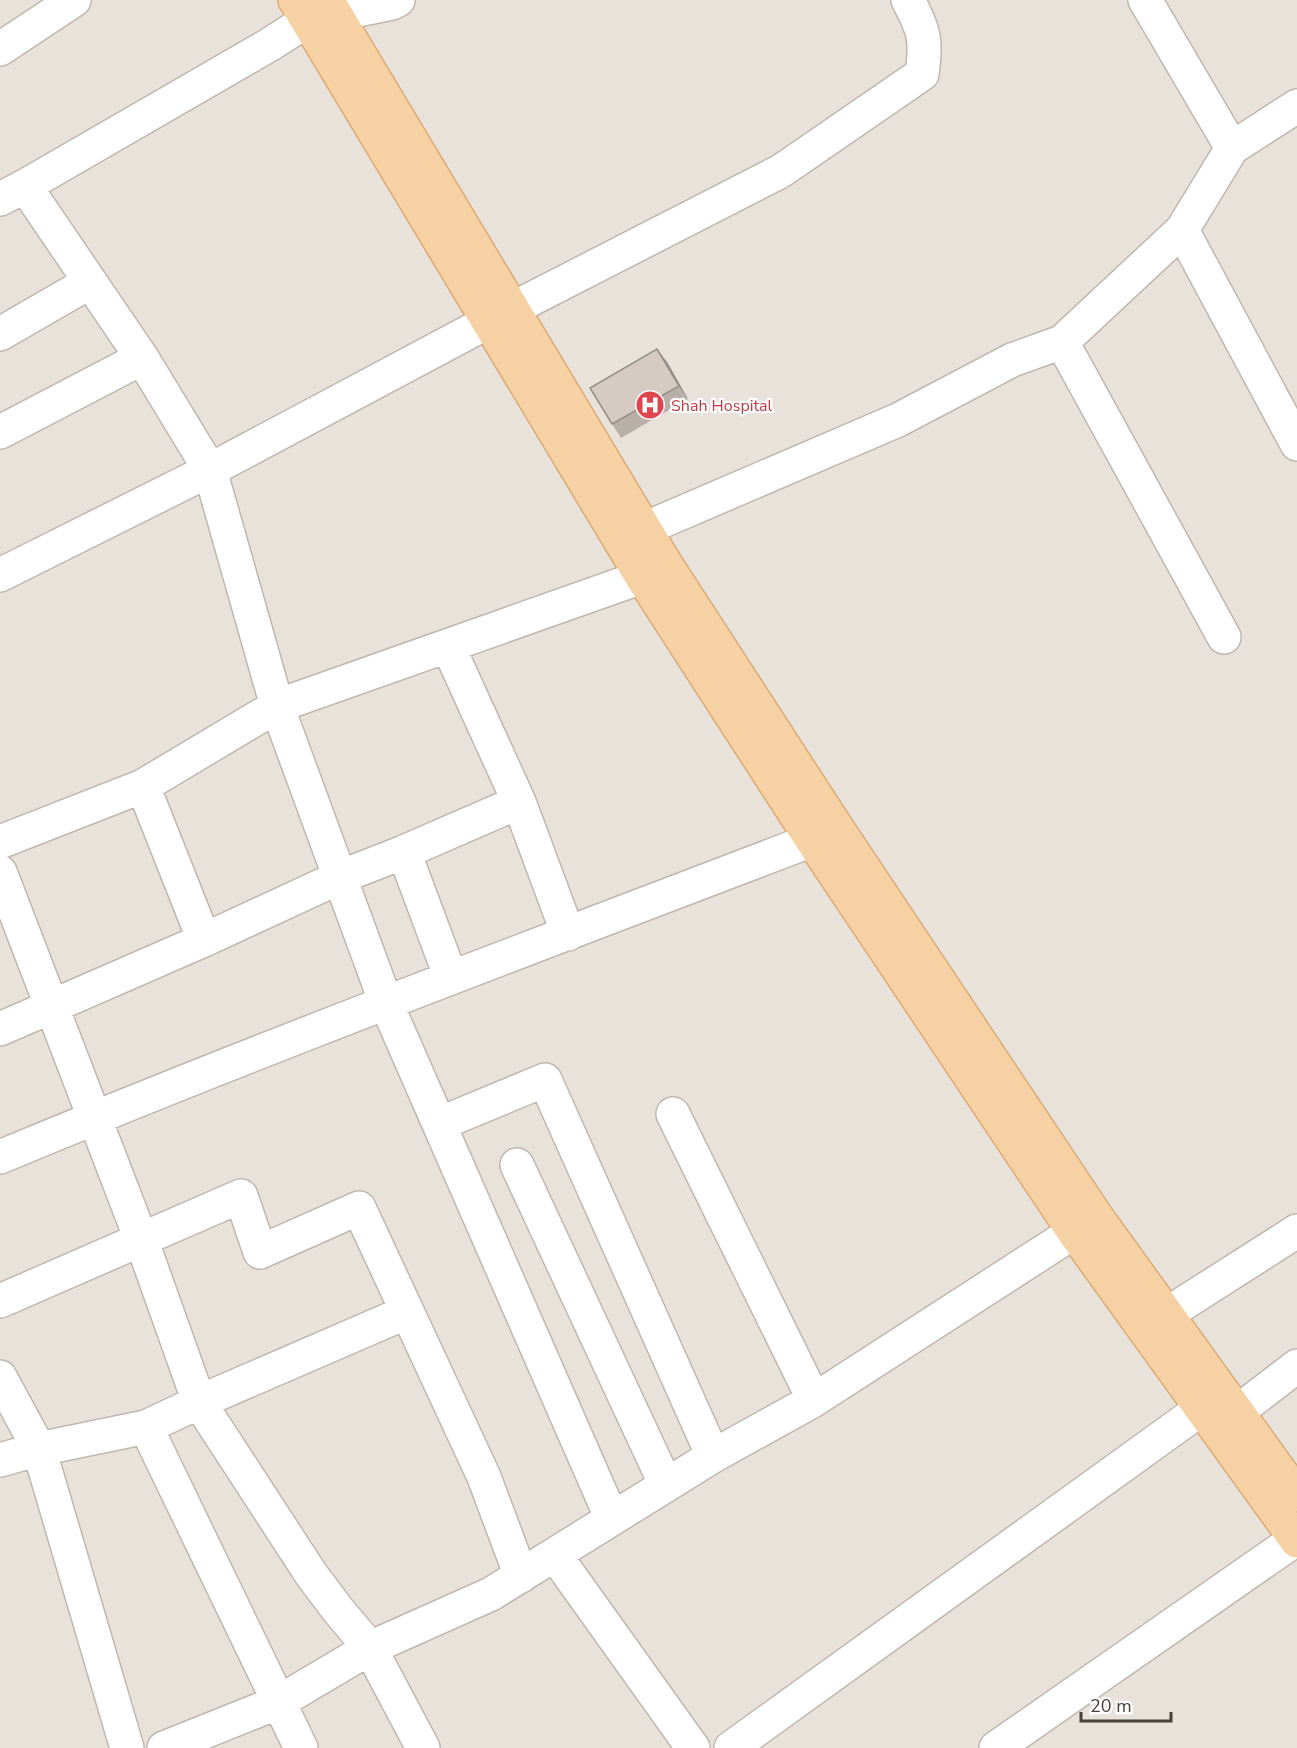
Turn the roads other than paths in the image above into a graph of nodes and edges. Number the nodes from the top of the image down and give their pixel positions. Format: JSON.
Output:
{"nodes":[{"id":1,"x":74,"y":0,"type":"edge"},
{"id":2,"x":398,"y":0,"type":"edge"},
{"id":3,"x":908,"y":0,"type":"edge"},
{"id":4,"x":1149,"y":2,"type":"edge"},
{"id":5,"x":316,"y":8,"type":"edge"},
{"id":6,"x":0,"y":49,"type":"edge"},
{"id":7,"x":1297,"y":106,"type":"edge"},
{"id":8,"x":1232,"y":148,"type":"junction"},
{"id":9,"x":13,"y":192,"type":"edge"},
{"id":10,"x":1182,"y":230,"type":"junction"},
{"id":11,"x":90,"y":282,"type":"junction"},
{"id":12,"x":501,"y":316,"type":"junction"},
{"id":13,"x":0,"y":334,"type":"edge"},
{"id":14,"x":1062,"y":342,"type":"junction"},
{"id":15,"x":142,"y":358,"type":"junction"},
{"id":16,"x":0,"y":432,"type":"edge"},
{"id":17,"x":1297,"y":444,"type":"edge"},
{"id":18,"x":210,"y":470,"type":"junction"},
{"id":19,"x":644,"y":529,"type":"junction"},
{"id":20,"x":0,"y":575,"type":"edge"},
{"id":21,"x":642,"y":577,"type":"junction"},
{"id":22,"x":1224,"y":637,"type":"dead end"},
{"id":23,"x":448,"y":645,"type":"junction"},
{"id":24,"x":277,"y":706,"type":"junction"},
{"id":25,"x":143,"y":786,"type":"junction"},
{"id":26,"x":519,"y":802,"type":"junction"},
{"id":27,"x":812,"y":840,"type":"junction"},
{"id":28,"x":0,"y":842,"type":"edge"},
{"id":29,"x":404,"y":852,"type":"junction"},
{"id":30,"x":0,"y":872,"type":"edge"},
{"id":31,"x":340,"y":878,"type":"junction"},
{"id":32,"x":568,"y":933,"type":"junction"},
{"id":33,"x":204,"y":940,"type":"junction"},
{"id":34,"x":451,"y":978,"type":"junction"},
{"id":35,"x":386,"y":1003,"type":"junction"},
{"id":36,"x":53,"y":1006,"type":"junction"},
{"id":37,"x":0,"y":1029,"type":"edge"},
{"id":38,"x":674,"y":1114,"type":"dead end"},
{"id":39,"x":95,"y":1117,"type":"junction"},
{"id":40,"x":439,"y":1124,"type":"junction"},
{"id":41,"x":0,"y":1157,"type":"edge"},
{"id":42,"x":518,"y":1165,"type":"dead end"},
{"id":43,"x":1297,"y":1231,"type":"edge"},
{"id":44,"x":1074,"y":1232,"type":"junction"},
{"id":45,"x":141,"y":1239,"type":"junction"},
{"id":46,"x":0,"y":1301,"type":"edge"},
{"id":47,"x":407,"y":1312,"type":"junction"},
{"id":48,"x":1167,"y":1314,"type":"junction"},
{"id":49,"x":1297,"y":1366,"type":"edge"},
{"id":50,"x":0,"y":1377,"type":"edge"},
{"id":51,"x":814,"y":1400,"type":"junction"},
{"id":52,"x":199,"y":1402,"type":"junction"},
{"id":53,"x":1202,"y":1409,"type":"junction"},
{"id":54,"x":1237,"y":1412,"type":"junction"},
{"id":55,"x":146,"y":1427,"type":"junction"},
{"id":56,"x":39,"y":1449,"type":"junction"},
{"id":57,"x":713,"y":1456,"type":"junction"},
{"id":58,"x":0,"y":1460,"type":"edge"},
{"id":59,"x":666,"y":1485,"type":"junction"},
{"id":60,"x":1290,"y":1501,"type":"edge"},
{"id":61,"x":612,"y":1519,"type":"junction"},
{"id":62,"x":1297,"y":1540,"type":"edge"},
{"id":63,"x":555,"y":1555,"type":"junction"},
{"id":64,"x":521,"y":1576,"type":"junction"},
{"id":65,"x":370,"y":1648,"type":"junction"},
{"id":66,"x":279,"y":1702,"type":"junction"},
{"id":67,"x":127,"y":1748,"type":"edge"},
{"id":68,"x":164,"y":1748,"type":"edge"},
{"id":69,"x":301,"y":1748,"type":"edge"},
{"id":70,"x":423,"y":1748,"type":"edge"},
{"id":71,"x":693,"y":1748,"type":"edge"},
{"id":72,"x":731,"y":1748,"type":"edge"},
{"id":73,"x":996,"y":1748,"type":"edge"}],
"edges":[{"from":1,"to":6,"type":"street"},
{"from":2,"to":5,"type":"street"},
{"from":3,"to":12,"type":"street"},
{"from":4,"to":8,"type":"street"},
{"from":5,"to":9,"type":"street"},
{"from":5,"to":12,"type":"main road"},
{"from":7,"to":8,"type":"street"},
{"from":8,"to":10,"type":"street"},
{"from":9,"to":11,"type":"street"},
{"from":10,"to":14,"type":"street"},
{"from":10,"to":17,"type":"street"},
{"from":11,"to":13,"type":"street"},
{"from":11,"to":15,"type":"street"},
{"from":12,"to":18,"type":"street"},
{"from":12,"to":19,"type":"main road"},
{"from":12,"to":21,"type":"main road"},
{"from":14,"to":19,"type":"street"},
{"from":14,"to":22,"type":"street"},
{"from":15,"to":16,"type":"street"},
{"from":15,"to":18,"type":"street"},
{"from":18,"to":20,"type":"street"},
{"from":18,"to":24,"type":"street"},
{"from":19,"to":48,"type":"main road"},
{"from":21,"to":23,"type":"street"},
{"from":21,"to":27,"type":"main road"},
{"from":23,"to":24,"type":"street"},
{"from":23,"to":26,"type":"street"},
{"from":24,"to":25,"type":"street"},
{"from":24,"to":31,"type":"street"},
{"from":25,"to":28,"type":"street"},
{"from":25,"to":33,"type":"street"},
{"from":26,"to":29,"type":"street"},
{"from":26,"to":32,"type":"street"},
{"from":27,"to":32,"type":"street"},
{"from":27,"to":44,"type":"main road"},
{"from":29,"to":31,"type":"street"},
{"from":29,"to":34,"type":"street"},
{"from":30,"to":36,"type":"street"},
{"from":31,"to":33,"type":"street"},
{"from":31,"to":35,"type":"street"},
{"from":32,"to":34,"type":"street"},
{"from":33,"to":36,"type":"street"},
{"from":34,"to":35,"type":"street"},
{"from":35,"to":39,"type":"street"},
{"from":35,"to":40,"type":"street"},
{"from":36,"to":37,"type":"street"},
{"from":36,"to":39,"type":"street"},
{"from":38,"to":51,"type":"street"},
{"from":39,"to":41,"type":"street"},
{"from":39,"to":45,"type":"street"},
{"from":40,"to":57,"type":"street"},
{"from":40,"to":61,"type":"street"},
{"from":42,"to":59,"type":"street"},
{"from":43,"to":48,"type":"street"},
{"from":44,"to":51,"type":"street"},
{"from":44,"to":53,"type":"main road"},
{"from":45,"to":46,"type":"street"},
{"from":45,"to":47,"type":"street"},
{"from":45,"to":52,"type":"street"},
{"from":47,"to":52,"type":"street"},
{"from":47,"to":64,"type":"street"},
{"from":48,"to":54,"type":"main road"},
{"from":49,"to":54,"type":"street"},
{"from":50,"to":56,"type":"street"},
{"from":51,"to":57,"type":"street"},
{"from":52,"to":55,"type":"street"},
{"from":52,"to":65,"type":"street"},
{"from":53,"to":60,"type":"main road"},
{"from":53,"to":72,"type":"street"},
{"from":54,"to":60,"type":"main road"},
{"from":55,"to":56,"type":"street"},
{"from":55,"to":66,"type":"street"},
{"from":56,"to":58,"type":"street"},
{"from":56,"to":67,"type":"street"},
{"from":57,"to":59,"type":"street"},
{"from":59,"to":61,"type":"street"},
{"from":60,"to":62,"type":"main road"},
{"from":61,"to":63,"type":"street"},
{"from":62,"to":73,"type":"street"},
{"from":63,"to":64,"type":"street"},
{"from":63,"to":71,"type":"street"},
{"from":64,"to":65,"type":"street"},
{"from":65,"to":66,"type":"street"},
{"from":65,"to":70,"type":"street"},
{"from":66,"to":68,"type":"street"},
{"from":66,"to":69,"type":"street"}]}
